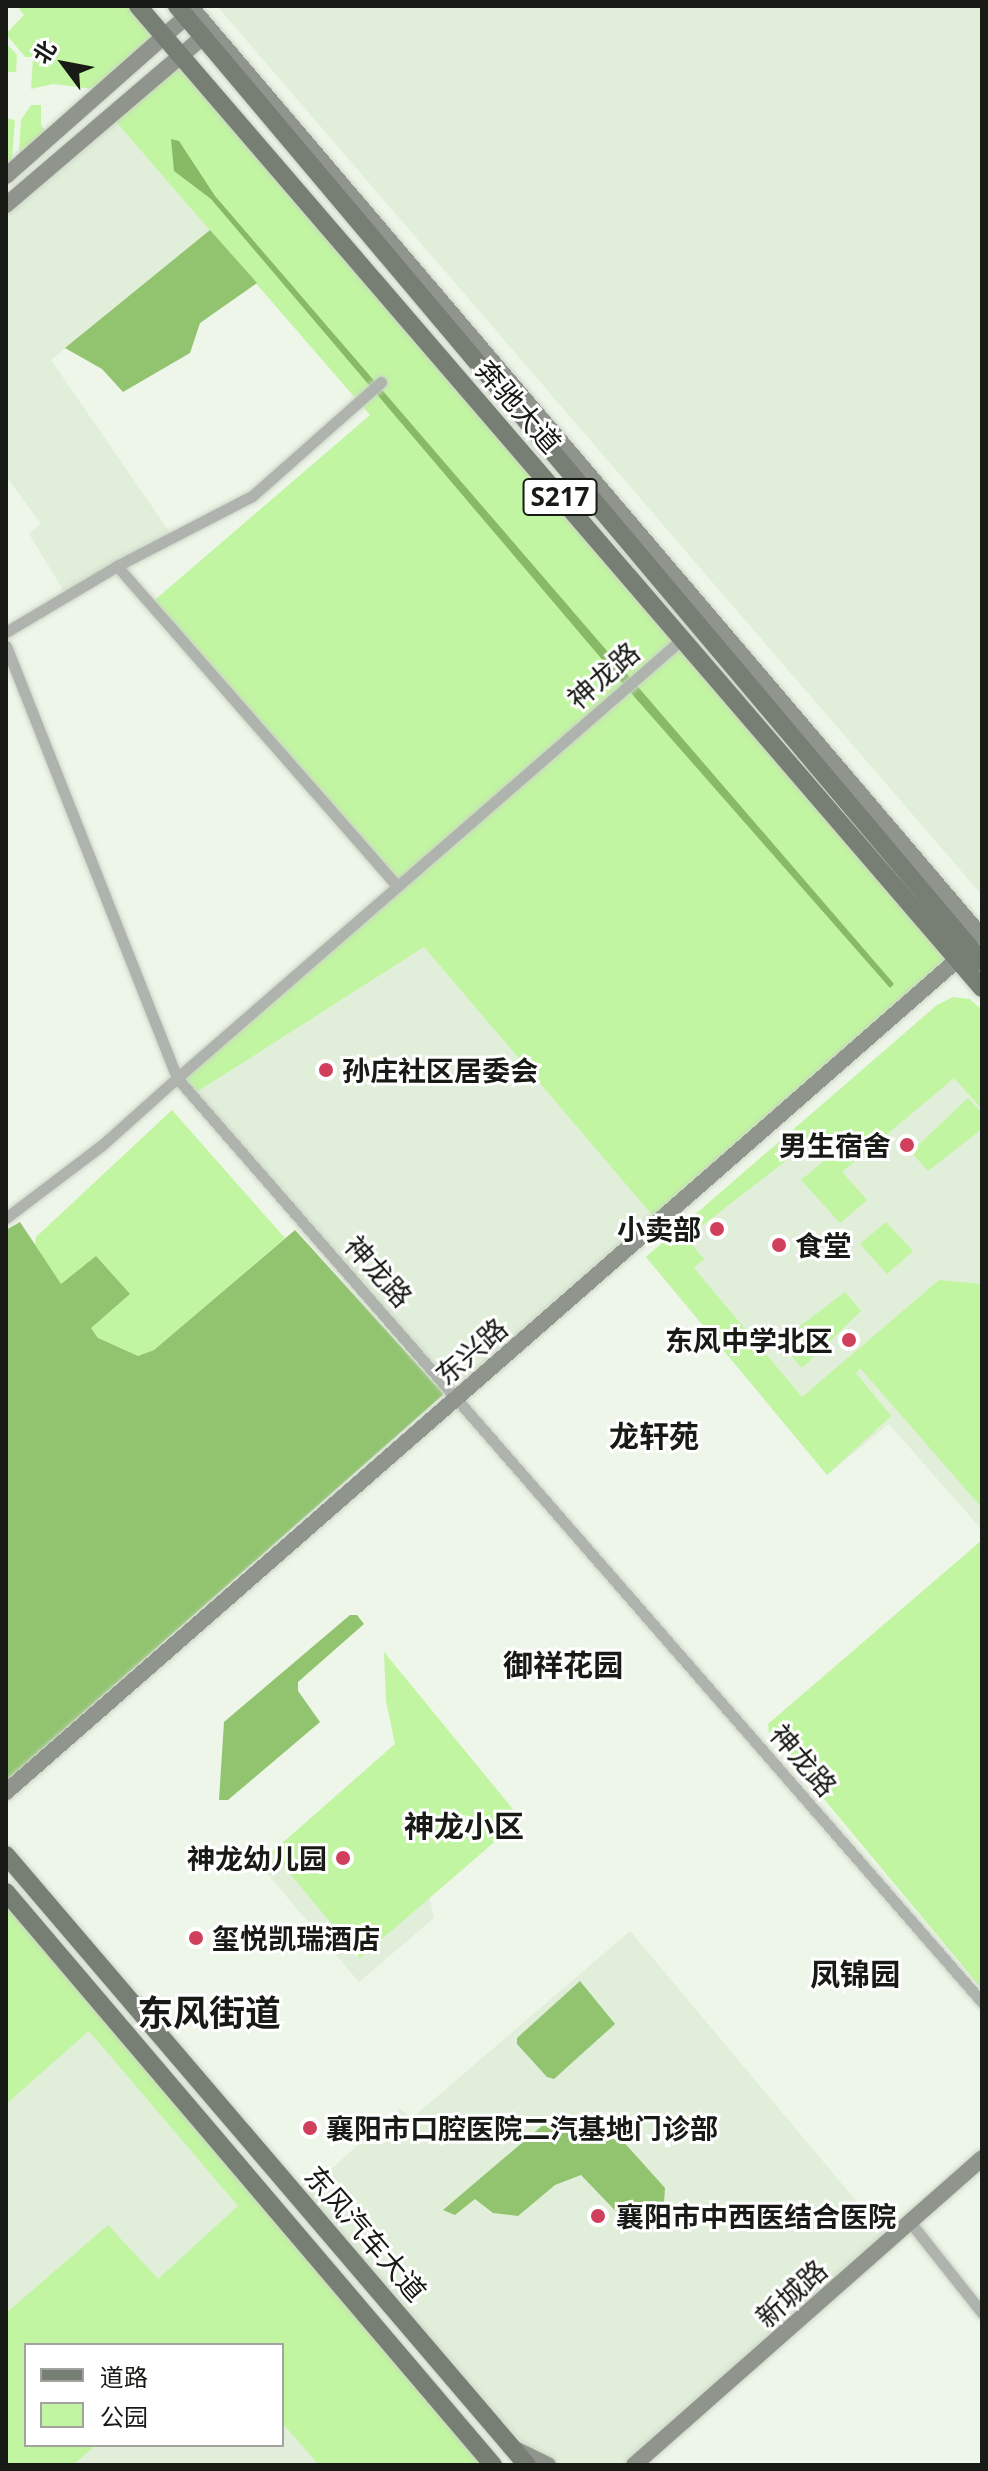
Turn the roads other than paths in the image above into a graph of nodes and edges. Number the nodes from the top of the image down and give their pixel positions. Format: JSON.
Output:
{"nodes":[{"id":1,"x":138,"y":6,"type":"edge"},
{"id":2,"x":184,"y":10,"type":"edge"},
{"id":3,"x":164,"y":36,"type":"junction"},
{"id":4,"x":211,"y":42,"type":"junction"},
{"id":5,"x":179,"y":54,"type":"junction"},
{"id":6,"x":6,"y":176,"type":"edge"},
{"id":7,"x":6,"y":205,"type":"edge"},
{"id":8,"x":381,"y":382,"type":"dead end"},
{"id":9,"x":117,"y":566,"type":"junction"},
{"id":10,"x":6,"y":632,"type":"edge"},
{"id":11,"x":682,"y":639,"type":"junction"},
{"id":12,"x":6,"y":646,"type":"edge"},
{"id":13,"x":397,"y":886,"type":"junction"},
{"id":14,"x":973,"y":952,"type":"edge"},
{"id":15,"x":982,"y":988,"type":"edge"},
{"id":16,"x":177,"y":1078,"type":"junction"},
{"id":17,"x":6,"y":1218,"type":"edge"},
{"id":18,"x":458,"y":1396,"type":"junction"},
{"id":19,"x":6,"y":1792,"type":"edge"},
{"id":20,"x":6,"y":1855,"type":"edge"},
{"id":21,"x":6,"y":1892,"type":"edge"},
{"id":22,"x":982,"y":2002,"type":"edge"},
{"id":23,"x":982,"y":2158,"type":"edge"},
{"id":24,"x":910,"y":2222,"type":"junction"},
{"id":25,"x":982,"y":2313,"type":"edge"},
{"id":26,"x":513,"y":2448,"type":"junction"},
{"id":27,"x":634,"y":2464,"type":"edge"},
{"id":28,"x":493,"y":2465,"type":"edge"},
{"id":29,"x":527,"y":2465,"type":"edge"},
{"id":30,"x":548,"y":2465,"type":"edge"}],
"edges":[{"from":1,"to":3,"type":"main road","name":"奔驰大道","number":"S217"},
{"from":2,"to":3,"type":"street"},
{"from":2,"to":4,"type":"main road","name":"奔驰大道","number":"S217"},
{"from":3,"to":5,"type":"main road","name":"奔驰大道","number":"S217"},
{"from":3,"to":6,"type":"street"},
{"from":4,"to":5,"type":"street"},
{"from":4,"to":14,"type":"main road","name":"奔驰大道","number":"S217"},
{"from":5,"to":7,"type":"street"},
{"from":5,"to":11,"type":"main road","name":"奔驰大道","number":"S217"},
{"from":8,"to":9,"type":"street"},
{"from":9,"to":10,"type":"street"},
{"from":9,"to":13,"type":"street"},
{"from":11,"to":13,"type":"street","name":"神龙路"},
{"from":11,"to":14,"type":"main road","name":"奔驰大道","number":"S217"},
{"from":12,"to":16,"type":"street"},
{"from":13,"to":16,"type":"street","name":"神龙路"},
{"from":14,"to":15,"type":"main road","name":"奔驰大道","number":"S217"},
{"from":14,"to":18,"type":"street","name":"东兴路"},
{"from":16,"to":17,"type":"street"},
{"from":16,"to":18,"type":"street","name":"神龙路"},
{"from":18,"to":19,"type":"street","name":"东兴路"},
{"from":18,"to":22,"type":"street","name":"神龙路"},
{"from":20,"to":26,"type":"main road","name":"东风汽车大道"},
{"from":21,"to":28,"type":"main road","name":"东风汽车大道"},
{"from":23,"to":24,"type":"street","name":"新城路"},
{"from":24,"to":25,"type":"street"},
{"from":24,"to":27,"type":"street","name":"新城路"},
{"from":26,"to":29,"type":"main road","name":"东风汽车大道"},
{"from":26,"to":30,"type":"street"}]}
